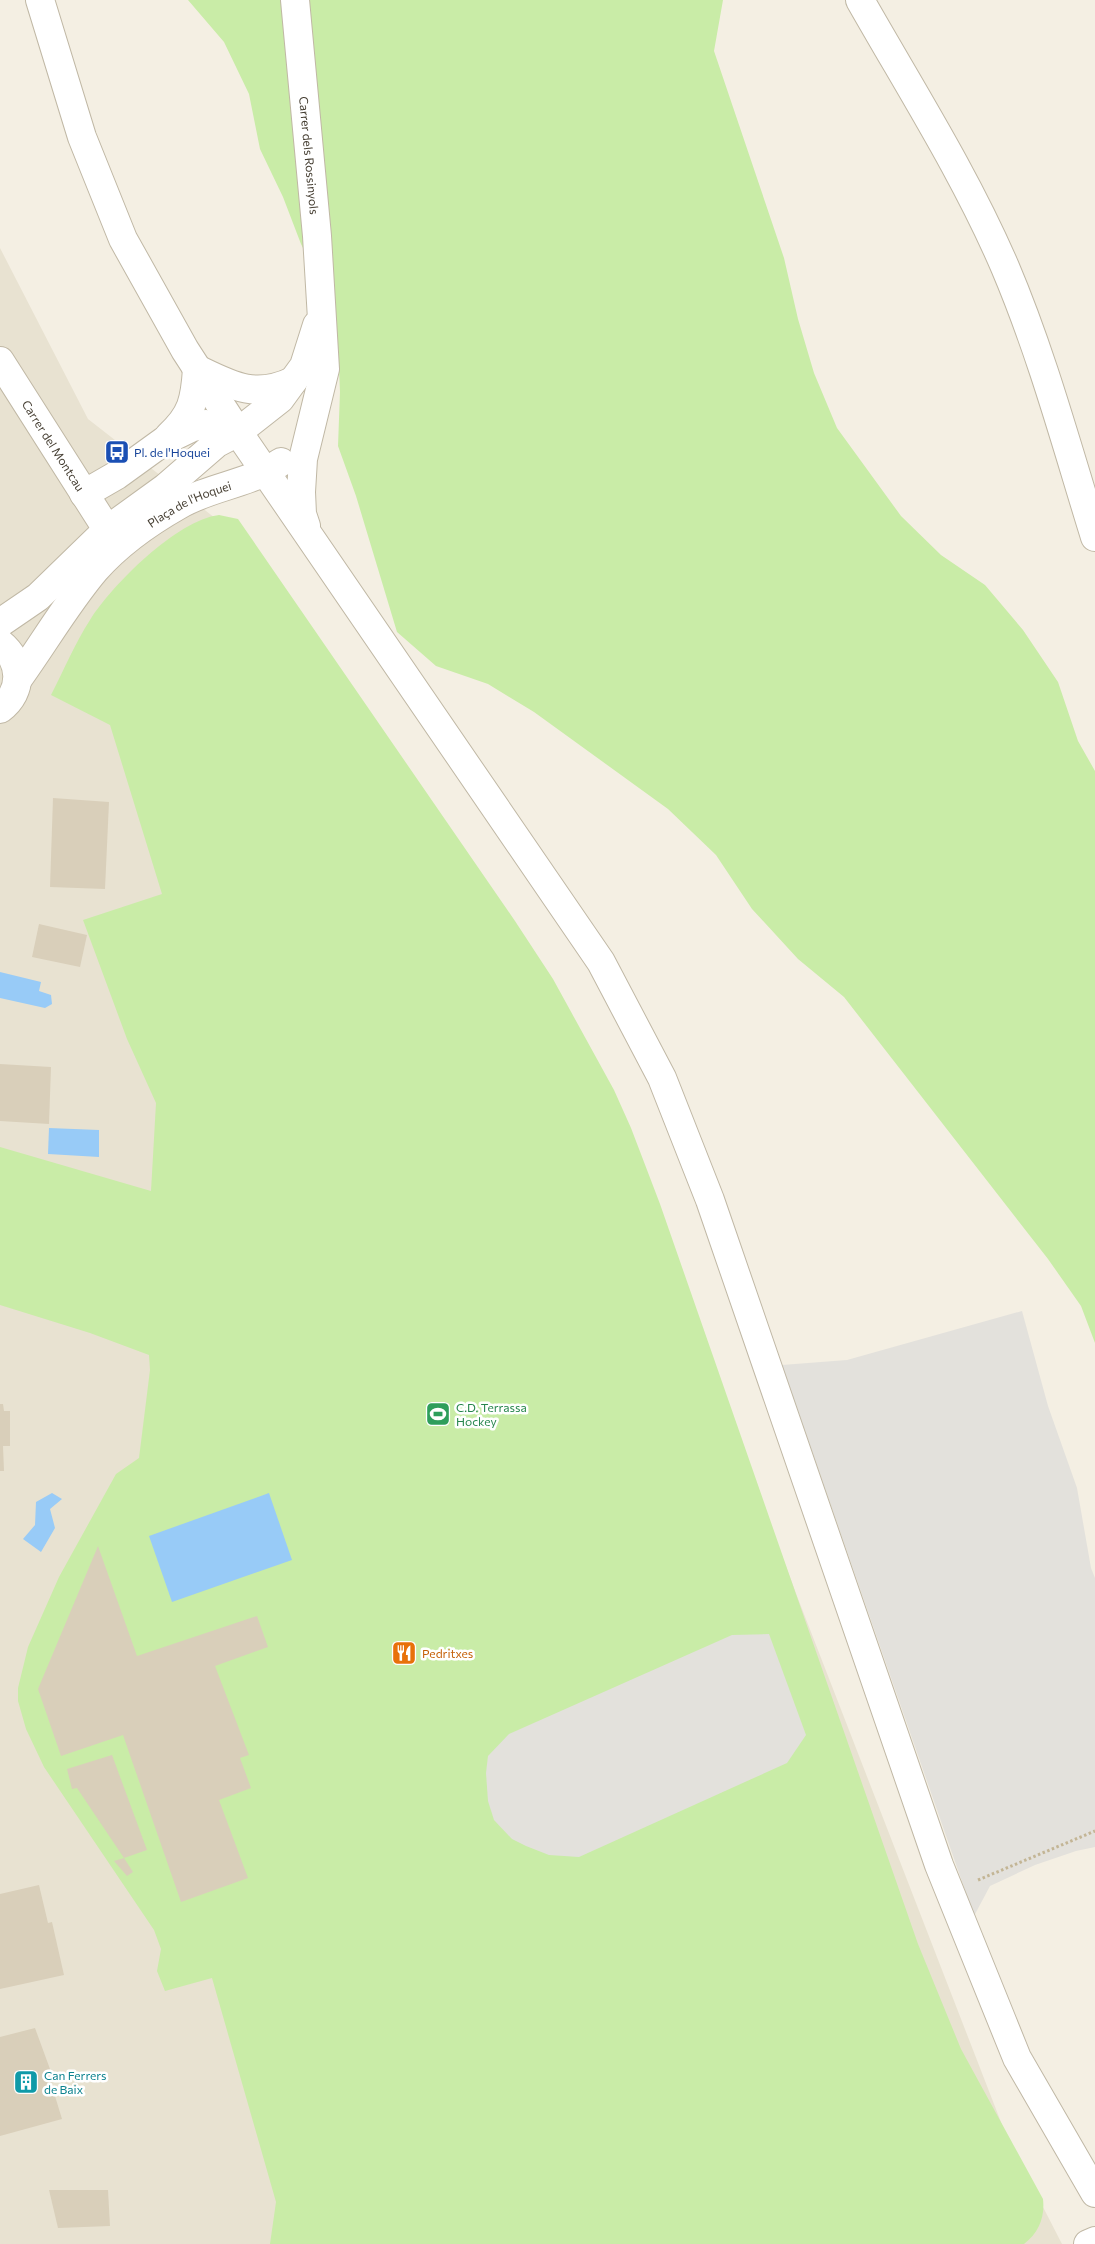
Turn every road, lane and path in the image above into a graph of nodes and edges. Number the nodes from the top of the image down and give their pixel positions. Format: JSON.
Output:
{"nodes":[{"id":1,"x":40,"y":0,"type":"edge"},
{"id":2,"x":295,"y":0,"type":"edge"},
{"id":3,"x":860,"y":0,"type":"edge"},
{"id":4,"x":321,"y":312,"type":"junction"},
{"id":5,"x":0,"y":361,"type":"edge"},
{"id":6,"x":197,"y":369,"type":"junction"},
{"id":7,"x":293,"y":381,"type":"junction"},
{"id":8,"x":314,"y":413,"type":"junction"},
{"id":9,"x":238,"y":432,"type":"junction"},
{"id":10,"x":164,"y":441,"type":"junction"},
{"id":11,"x":266,"y":472,"type":"junction"},
{"id":12,"x":117,"y":475,"type":"junction"},
{"id":13,"x":84,"y":494,"type":"junction"},
{"id":14,"x":309,"y":536,"type":"junction"},
{"id":15,"x":1095,"y":537,"type":"edge"},
{"id":16,"x":113,"y":538,"type":"junction"},
{"id":17,"x":0,"y":623,"type":"edge"},
{"id":18,"x":0,"y":643,"type":"edge"},
{"id":19,"x":18,"y":679,"type":"junction"},
{"id":20,"x":0,"y":709,"type":"edge"},
{"id":21,"x":1095,"y":1831,"type":"edge"},
{"id":22,"x":973,"y":1882,"type":"dead end"},
{"id":23,"x":1095,"y":2193,"type":"edge"},
{"id":24,"x":1095,"y":2241,"type":"edge"},
{"id":25,"x":1088,"y":2244,"type":"edge"}],
"edges":[{"from":1,"to":6,"type":"street"},
{"from":2,"to":4,"type":"street","name":"Carrer dels Rossinyols"},
{"from":3,"to":15,"type":"street"},
{"from":4,"to":7,"type":"street","name":"Carrer dels Rossinyols"},
{"from":4,"to":8,"type":"street","name":"Carrer dels Rossinyols"},
{"from":5,"to":13,"type":"street","name":"Carrer del Montcau"},
{"from":6,"to":7,"type":"street"},
{"from":6,"to":9,"type":"street"},
{"from":6,"to":10,"type":"street"},
{"from":7,"to":9,"type":"street","name":"Carrer dels Rossinyols"},
{"from":8,"to":11,"type":"street","name":"Carrer dels Rossinyols"},
{"from":8,"to":14,"type":"street","name":"Carrer dels Rossinyols"},
{"from":9,"to":10,"type":"street"},
{"from":9,"to":11,"type":"street"},
{"from":9,"to":16,"type":"street","name":"Plaça de l'Hoquei"},
{"from":10,"to":12,"type":"street"},
{"from":11,"to":14,"type":"street"},
{"from":11,"to":16,"type":"street","name":"Plaça de l'Hoquei"},
{"from":12,"to":13,"type":"street"},
{"from":12,"to":16,"type":"street"},
{"from":13,"to":16,"type":"street","name":"Carrer del Montcau"},
{"from":14,"to":23,"type":"street"},
{"from":16,"to":17,"type":"street","name":"Plaça de l'Hoquei"},
{"from":16,"to":19,"type":"street","name":"Plaça de l'Hoquei"},
{"from":18,"to":19,"type":"street"},
{"from":19,"to":20,"type":"street","name":"Plaça de l'Hoquei"},
{"from":21,"to":22,"type":"path"},
{"from":24,"to":25,"type":"street"}]}
